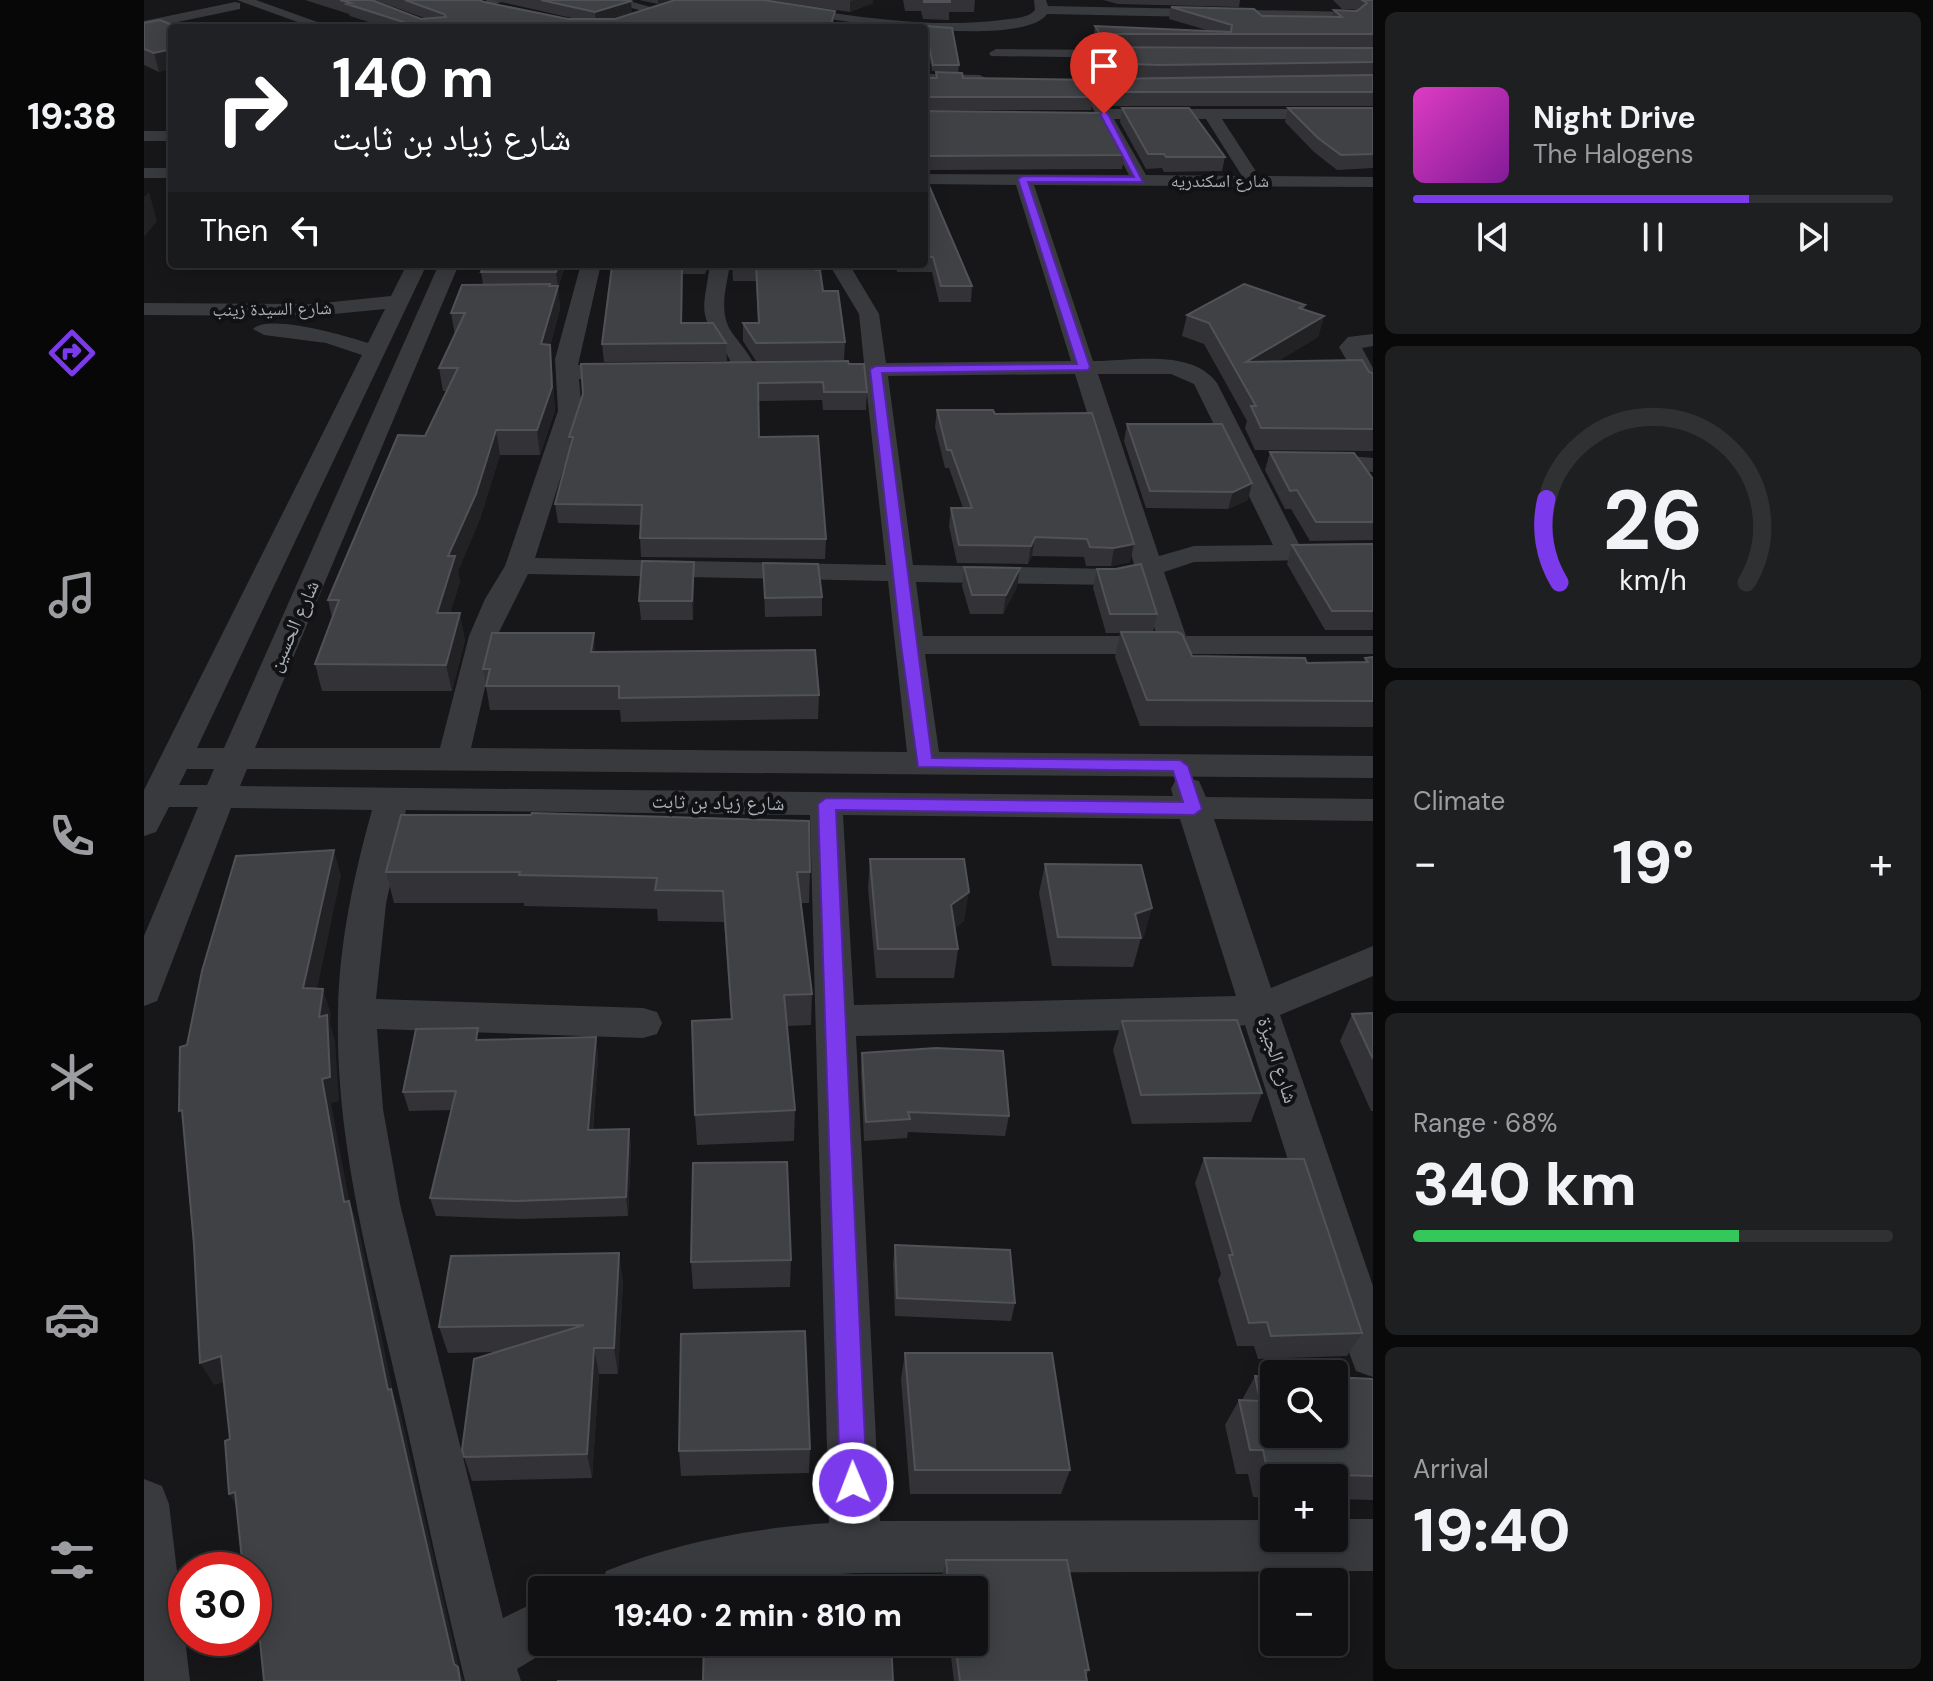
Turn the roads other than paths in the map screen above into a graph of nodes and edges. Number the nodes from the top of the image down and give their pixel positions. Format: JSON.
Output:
{"nodes":[{"id":1,"x":219,"y":0,"type":"edge"},
{"id":2,"x":279,"y":0,"type":"edge"},
{"id":3,"x":465,"y":0,"type":"edge"},
{"id":4,"x":500,"y":0,"type":"edge"},
{"id":5,"x":735,"y":0,"type":"edge"},
{"id":6,"x":1327,"y":0,"type":"edge"},
{"id":7,"x":609,"y":2,"type":"edge"},
{"id":8,"x":239,"y":3,"type":"edge"},
{"id":9,"x":258,"y":5,"type":"junction"},
{"id":10,"x":1041,"y":5,"type":"edge"},
{"id":11,"x":1148,"y":12,"type":"junction"},
{"id":12,"x":1226,"y":14,"type":"junction"},
{"id":13,"x":629,"y":21,"type":"edge"},
{"id":14,"x":290,"y":24,"type":"edge"},
{"id":15,"x":315,"y":24,"type":"edge"},
{"id":16,"x":881,"y":24,"type":"edge"},
{"id":17,"x":987,"y":24,"type":"junction"},
{"id":18,"x":144,"y":25,"type":"edge"},
{"id":19,"x":928,"y":25,"type":"edge"},
{"id":20,"x":1155,"y":26,"type":"edge"},
{"id":21,"x":1240,"y":35,"type":"edge"},
{"id":22,"x":1144,"y":65,"type":"edge"},
{"id":23,"x":999,"y":66,"type":"junction"},
{"id":24,"x":928,"y":77,"type":"edge"},
{"id":25,"x":1112,"y":86,"type":"edge"},
{"id":26,"x":1271,"y":95,"type":"edge"},
{"id":27,"x":1211,"y":114,"type":"junction"},
{"id":28,"x":1285,"y":114,"type":"junction"},
{"id":29,"x":1373,"y":114,"type":"edge"},
{"id":30,"x":1100,"y":117,"type":"junction"},
{"id":31,"x":144,"y":136,"type":"edge"},
{"id":32,"x":168,"y":136,"type":"edge"},
{"id":33,"x":144,"y":173,"type":"edge"},
{"id":34,"x":168,"y":173,"type":"edge"},
{"id":35,"x":928,"y":179,"type":"edge"},
{"id":36,"x":1023,"y":179,"type":"junction"},
{"id":37,"x":1140,"y":180,"type":"junction"},
{"id":38,"x":1254,"y":181,"type":"junction"},
{"id":39,"x":1373,"y":182,"type":"edge"},
{"id":40,"x":415,"y":268,"type":"edge"},
{"id":41,"x":448,"y":268,"type":"edge"},
{"id":42,"x":589,"y":268,"type":"edge"},
{"id":43,"x":720,"y":268,"type":"edge"},
{"id":44,"x":841,"y":268,"type":"edge"},
{"id":45,"x":399,"y":301,"type":"junction"},
{"id":46,"x":144,"y":309,"type":"edge"},
{"id":47,"x":144,"y":327,"type":"edge"},
{"id":48,"x":1373,"y":340,"type":"edge"},
{"id":49,"x":375,"y":352,"type":"junction"},
{"id":50,"x":1084,"y":367,"type":"junction"},
{"id":51,"x":876,"y":369,"type":"junction"},
{"id":52,"x":774,"y":370,"type":"edge"},
{"id":53,"x":803,"y":370,"type":"edge"},
{"id":54,"x":655,"y":371,"type":"edge"},
{"id":55,"x":715,"y":371,"type":"edge"},
{"id":56,"x":745,"y":371,"type":"junction"},
{"id":57,"x":566,"y":372,"type":"junction"},
{"id":58,"x":1373,"y":387,"type":"edge"},
{"id":59,"x":1244,"y":460,"type":"junction"},
{"id":60,"x":1373,"y":465,"type":"edge"},
{"id":61,"x":1289,"y":551,"type":"junction"},
{"id":62,"x":1373,"y":551,"type":"edge"},
{"id":63,"x":519,"y":566,"type":"junction"},
{"id":64,"x":1150,"y":569,"type":"junction"},
{"id":65,"x":900,"y":574,"type":"junction"},
{"id":66,"x":1174,"y":644,"type":"junction"},
{"id":67,"x":909,"y":645,"type":"junction"},
{"id":68,"x":1373,"y":645,"type":"edge"},
{"id":69,"x":453,"y":758,"type":"junction"},
{"id":70,"x":178,"y":759,"type":"junction"},
{"id":71,"x":235,"y":759,"type":"junction"},
{"id":72,"x":924,"y":763,"type":"junction"},
{"id":73,"x":1180,"y":766,"type":"junction"},
{"id":74,"x":1373,"y":767,"type":"edge"},
{"id":75,"x":219,"y":796,"type":"junction"},
{"id":76,"x":392,"y":798,"type":"junction"},
{"id":77,"x":826,"y":804,"type":"junction"},
{"id":78,"x":1194,"y":809,"type":"junction"},
{"id":79,"x":152,"y":810,"type":"edge"},
{"id":80,"x":1373,"y":810,"type":"edge"},
{"id":81,"x":1373,"y":960,"type":"edge"},
{"id":82,"x":144,"y":991,"type":"edge"},
{"id":83,"x":1261,"y":1008,"type":"junction"},
{"id":84,"x":357,"y":1013,"type":"junction"},
{"id":85,"x":835,"y":1021,"type":"junction"},
{"id":86,"x":643,"y":1023,"type":"dead end"},
{"id":87,"x":1373,"y":1355,"type":"edge"},
{"id":88,"x":144,"y":1504,"type":"edge"},
{"id":89,"x":1373,"y":1545,"type":"edge"},
{"id":90,"x":855,"y":1547,"type":"junction"},
{"id":91,"x":670,"y":1576,"type":"edge"},
{"id":92,"x":528,"y":1637,"type":"edge"},
{"id":93,"x":489,"y":1669,"type":"edge"},
{"id":94,"x":162,"y":1681,"type":"edge"}],
"edges":[{"from":1,"to":8,"type":"street"},
{"from":2,"to":9,"type":"street"},
{"from":3,"to":4,"type":"street"},
{"from":5,"to":16,"type":"street"},
{"from":6,"to":12,"type":"street"},
{"from":7,"to":13,"type":"street"},
{"from":8,"to":9,"type":"street"},
{"from":8,"to":14,"type":"street"},
{"from":8,"to":18,"type":"street"},
{"from":9,"to":15,"type":"street"},
{"from":10,"to":11,"type":"street"},
{"from":10,"to":17,"type":"street"},
{"from":11,"to":12,"type":"street"},
{"from":11,"to":20,"type":"street"},
{"from":12,"to":21,"type":"street"},
{"from":17,"to":19,"type":"street"},
{"from":17,"to":23,"type":"street"},
{"from":22,"to":23,"type":"street"},
{"from":23,"to":24,"type":"street"},
{"from":25,"to":30,"type":"street"},
{"from":26,"to":28,"type":"street"},
{"from":27,"to":28,"type":"street"},
{"from":27,"to":30,"type":"street"},
{"from":27,"to":38,"type":"street"},
{"from":28,"to":29,"type":"street"},
{"from":30,"to":37,"type":"street"},
{"from":31,"to":32,"type":"street"},
{"from":33,"to":34,"type":"street"},
{"from":35,"to":36,"type":"street","name":"شارع اسكندريه"},
{"from":36,"to":37,"type":"street","name":"شارع اسكندريه"},
{"from":36,"to":50,"type":"street"},
{"from":37,"to":38,"type":"street","name":"شارع اسكندريه"},
{"from":38,"to":39,"type":"street","name":"شارع اسكندريه"},
{"from":40,"to":45,"type":"street"},
{"from":41,"to":71,"type":"street","name":"شارع الحسين"},
{"from":42,"to":57,"type":"street"},
{"from":43,"to":56,"type":"street"},
{"from":44,"to":51,"type":"street"},
{"from":45,"to":46,"type":"street","name":"شارع السيدة زينب"},
{"from":45,"to":49,"type":"street"},
{"from":47,"to":49,"type":"street","name":"شارع السيدة زينب"},
{"from":48,"to":58,"type":"street"},
{"from":49,"to":70,"type":"street"},
{"from":50,"to":51,"type":"street"},
{"from":50,"to":59,"type":"street"},
{"from":50,"to":64,"type":"street"},
{"from":51,"to":53,"type":"street"},
{"from":51,"to":65,"type":"street"},
{"from":52,"to":56,"type":"street"},
{"from":54,"to":57,"type":"street"},
{"from":55,"to":56,"type":"street"},
{"from":57,"to":63,"type":"street"},
{"from":59,"to":60,"type":"street"},
{"from":59,"to":61,"type":"street"},
{"from":61,"to":62,"type":"street"},
{"from":61,"to":64,"type":"street"},
{"from":63,"to":65,"type":"street"},
{"from":63,"to":69,"type":"street"},
{"from":64,"to":65,"type":"street"},
{"from":64,"to":66,"type":"street"},
{"from":65,"to":67,"type":"street"},
{"from":66,"to":67,"type":"street"},
{"from":66,"to":68,"type":"street"},
{"from":67,"to":72,"type":"street"},
{"from":69,"to":71,"type":"street","name":"شارع زياد بن ثابت"},
{"from":69,"to":72,"type":"street","name":"شارع زياد بن ثابت"},
{"from":70,"to":71,"type":"street","name":"شارع زياد بن ثابت"},
{"from":70,"to":79,"type":"street"},
{"from":71,"to":75,"type":"street","name":"شارع الحسين"},
{"from":72,"to":73,"type":"street","name":"شارع زياد بن ثابت"},
{"from":73,"to":74,"type":"street","name":"شارع زياد بن ثابت"},
{"from":73,"to":78,"type":"street","name":"شارع الجيزة"},
{"from":75,"to":76,"type":"street","name":"شارع زياد بن ثابت"},
{"from":75,"to":79,"type":"street","name":"شارع زياد بن ثابت"},
{"from":75,"to":82,"type":"street","name":"شارع الحسين"},
{"from":76,"to":77,"type":"street","name":"شارع زياد بن ثابت"},
{"from":76,"to":84,"type":"street"},
{"from":77,"to":78,"type":"street","name":"شارع زياد بن ثابت"},
{"from":77,"to":85,"type":"street"},
{"from":78,"to":80,"type":"street","name":"شارع زياد بن ثابت"},
{"from":78,"to":83,"type":"street","name":"شارع الجيزة"},
{"from":81,"to":83,"type":"street"},
{"from":83,"to":85,"type":"street"},
{"from":83,"to":87,"type":"street","name":"شارع الجيزة"},
{"from":84,"to":86,"type":"street"},
{"from":84,"to":93,"type":"street"},
{"from":85,"to":90,"type":"street"},
{"from":88,"to":94,"type":"street"},
{"from":89,"to":90,"type":"street"},
{"from":90,"to":91,"type":"street"},
{"from":92,"to":93,"type":"street"}]}
